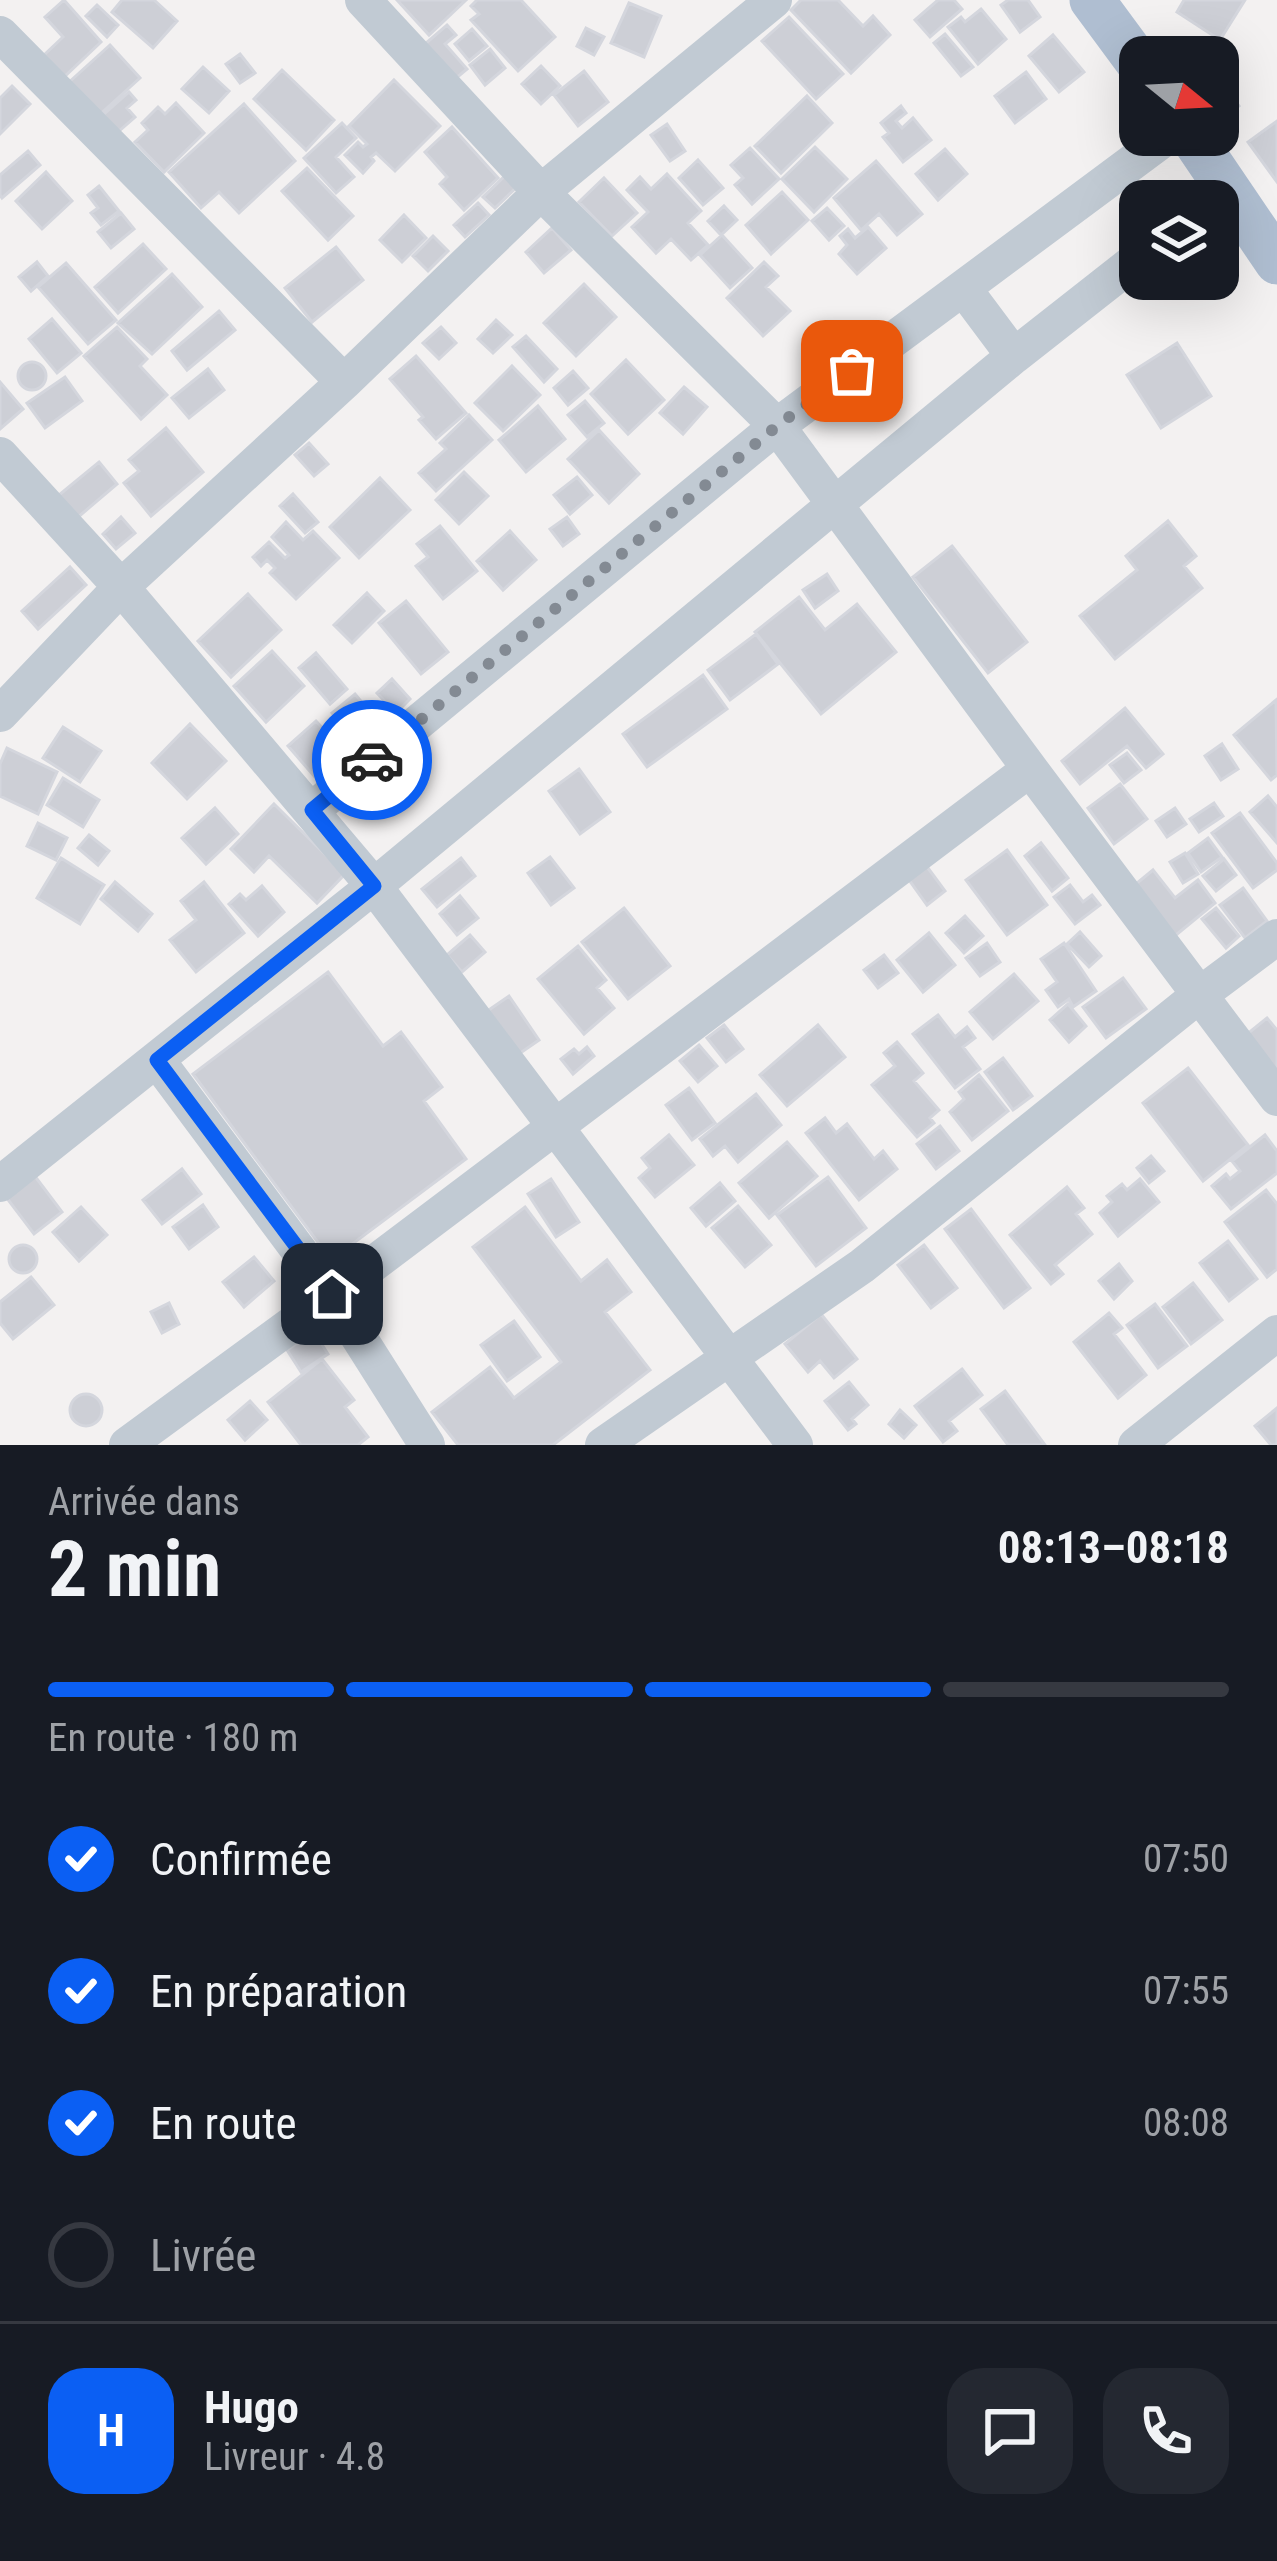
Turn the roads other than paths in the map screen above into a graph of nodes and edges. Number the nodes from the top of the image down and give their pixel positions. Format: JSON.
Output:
{"nodes":[{"id":1,"x":363,"y":0,"type":"edge"},
{"id":2,"x":774,"y":0,"type":"edge"},
{"id":3,"x":1092,"y":0,"type":"edge"},
{"id":4,"x":0,"y":34,"type":"edge"},
{"id":5,"x":1119,"y":37,"type":"edge"},
{"id":6,"x":1141,"y":156,"type":"edge"},
{"id":7,"x":542,"y":191,"type":"junction"},
{"id":8,"x":1239,"y":218,"type":"edge"},
{"id":9,"x":1277,"y":262,"type":"edge"},
{"id":10,"x":1119,"y":274,"type":"edge"},
{"id":11,"x":964,"y":289,"type":"junction"},
{"id":12,"x":1014,"y":356,"type":"junction"},
{"id":13,"x":344,"y":382,"type":"junction"},
{"id":14,"x":777,"y":426,"type":"junction"},
{"id":15,"x":0,"y":455,"type":"edge"},
{"id":16,"x":835,"y":505,"type":"junction"},
{"id":17,"x":121,"y":587,"type":"junction"},
{"id":18,"x":0,"y":714,"type":"edge"},
{"id":19,"x":1030,"y":770,"type":"junction"},
{"id":20,"x":312,"y":810,"type":"junction"},
{"id":21,"x":374,"y":886,"type":"junction"},
{"id":22,"x":1277,"y":937,"type":"edge"},
{"id":23,"x":1198,"y":995,"type":"junction"},
{"id":24,"x":157,"y":1060,"type":"junction"},
{"id":25,"x":1277,"y":1098,"type":"edge"},
{"id":26,"x":555,"y":1125,"type":"junction"},
{"id":27,"x":0,"y":1184,"type":"edge"},
{"id":28,"x":332,"y":1294,"type":"junction"},
{"id":29,"x":1277,"y":1333,"type":"edge"},
{"id":30,"x":729,"y":1358,"type":"junction"},
{"id":31,"x":127,"y":1445,"type":"edge"},
{"id":32,"x":427,"y":1445,"type":"edge"},
{"id":33,"x":602,"y":1445,"type":"edge"},
{"id":34,"x":796,"y":1445,"type":"edge"},
{"id":35,"x":1136,"y":1445,"type":"edge"}],
"edges":[{"from":1,"to":7,"type":"street"},
{"from":2,"to":7,"type":"street"},
{"from":3,"to":5,"type":"main road"},
{"from":4,"to":13,"type":"street"},
{"from":6,"to":11,"type":"street"},
{"from":7,"to":13,"type":"street"},
{"from":7,"to":14,"type":"street"},
{"from":8,"to":9,"type":"main road"},
{"from":10,"to":12,"type":"street"},
{"from":11,"to":12,"type":"street"},
{"from":11,"to":14,"type":"street"},
{"from":12,"to":16,"type":"street"},
{"from":13,"to":17,"type":"street"},
{"from":14,"to":16,"type":"street"},
{"from":14,"to":20,"type":"street"},
{"from":15,"to":17,"type":"street"},
{"from":16,"to":19,"type":"street"},
{"from":16,"to":21,"type":"street"},
{"from":17,"to":18,"type":"street"},
{"from":17,"to":20,"type":"street"},
{"from":19,"to":23,"type":"street"},
{"from":19,"to":26,"type":"street"},
{"from":20,"to":21,"type":"street"},
{"from":21,"to":24,"type":"street"},
{"from":21,"to":26,"type":"street"},
{"from":22,"to":23,"type":"street"},
{"from":23,"to":25,"type":"street"},
{"from":23,"to":30,"type":"street"},
{"from":24,"to":27,"type":"street"},
{"from":24,"to":28,"type":"street"},
{"from":26,"to":28,"type":"street"},
{"from":26,"to":30,"type":"street"},
{"from":28,"to":31,"type":"street"},
{"from":28,"to":32,"type":"street"},
{"from":29,"to":35,"type":"street"},
{"from":30,"to":33,"type":"street"},
{"from":30,"to":34,"type":"street"}]}
